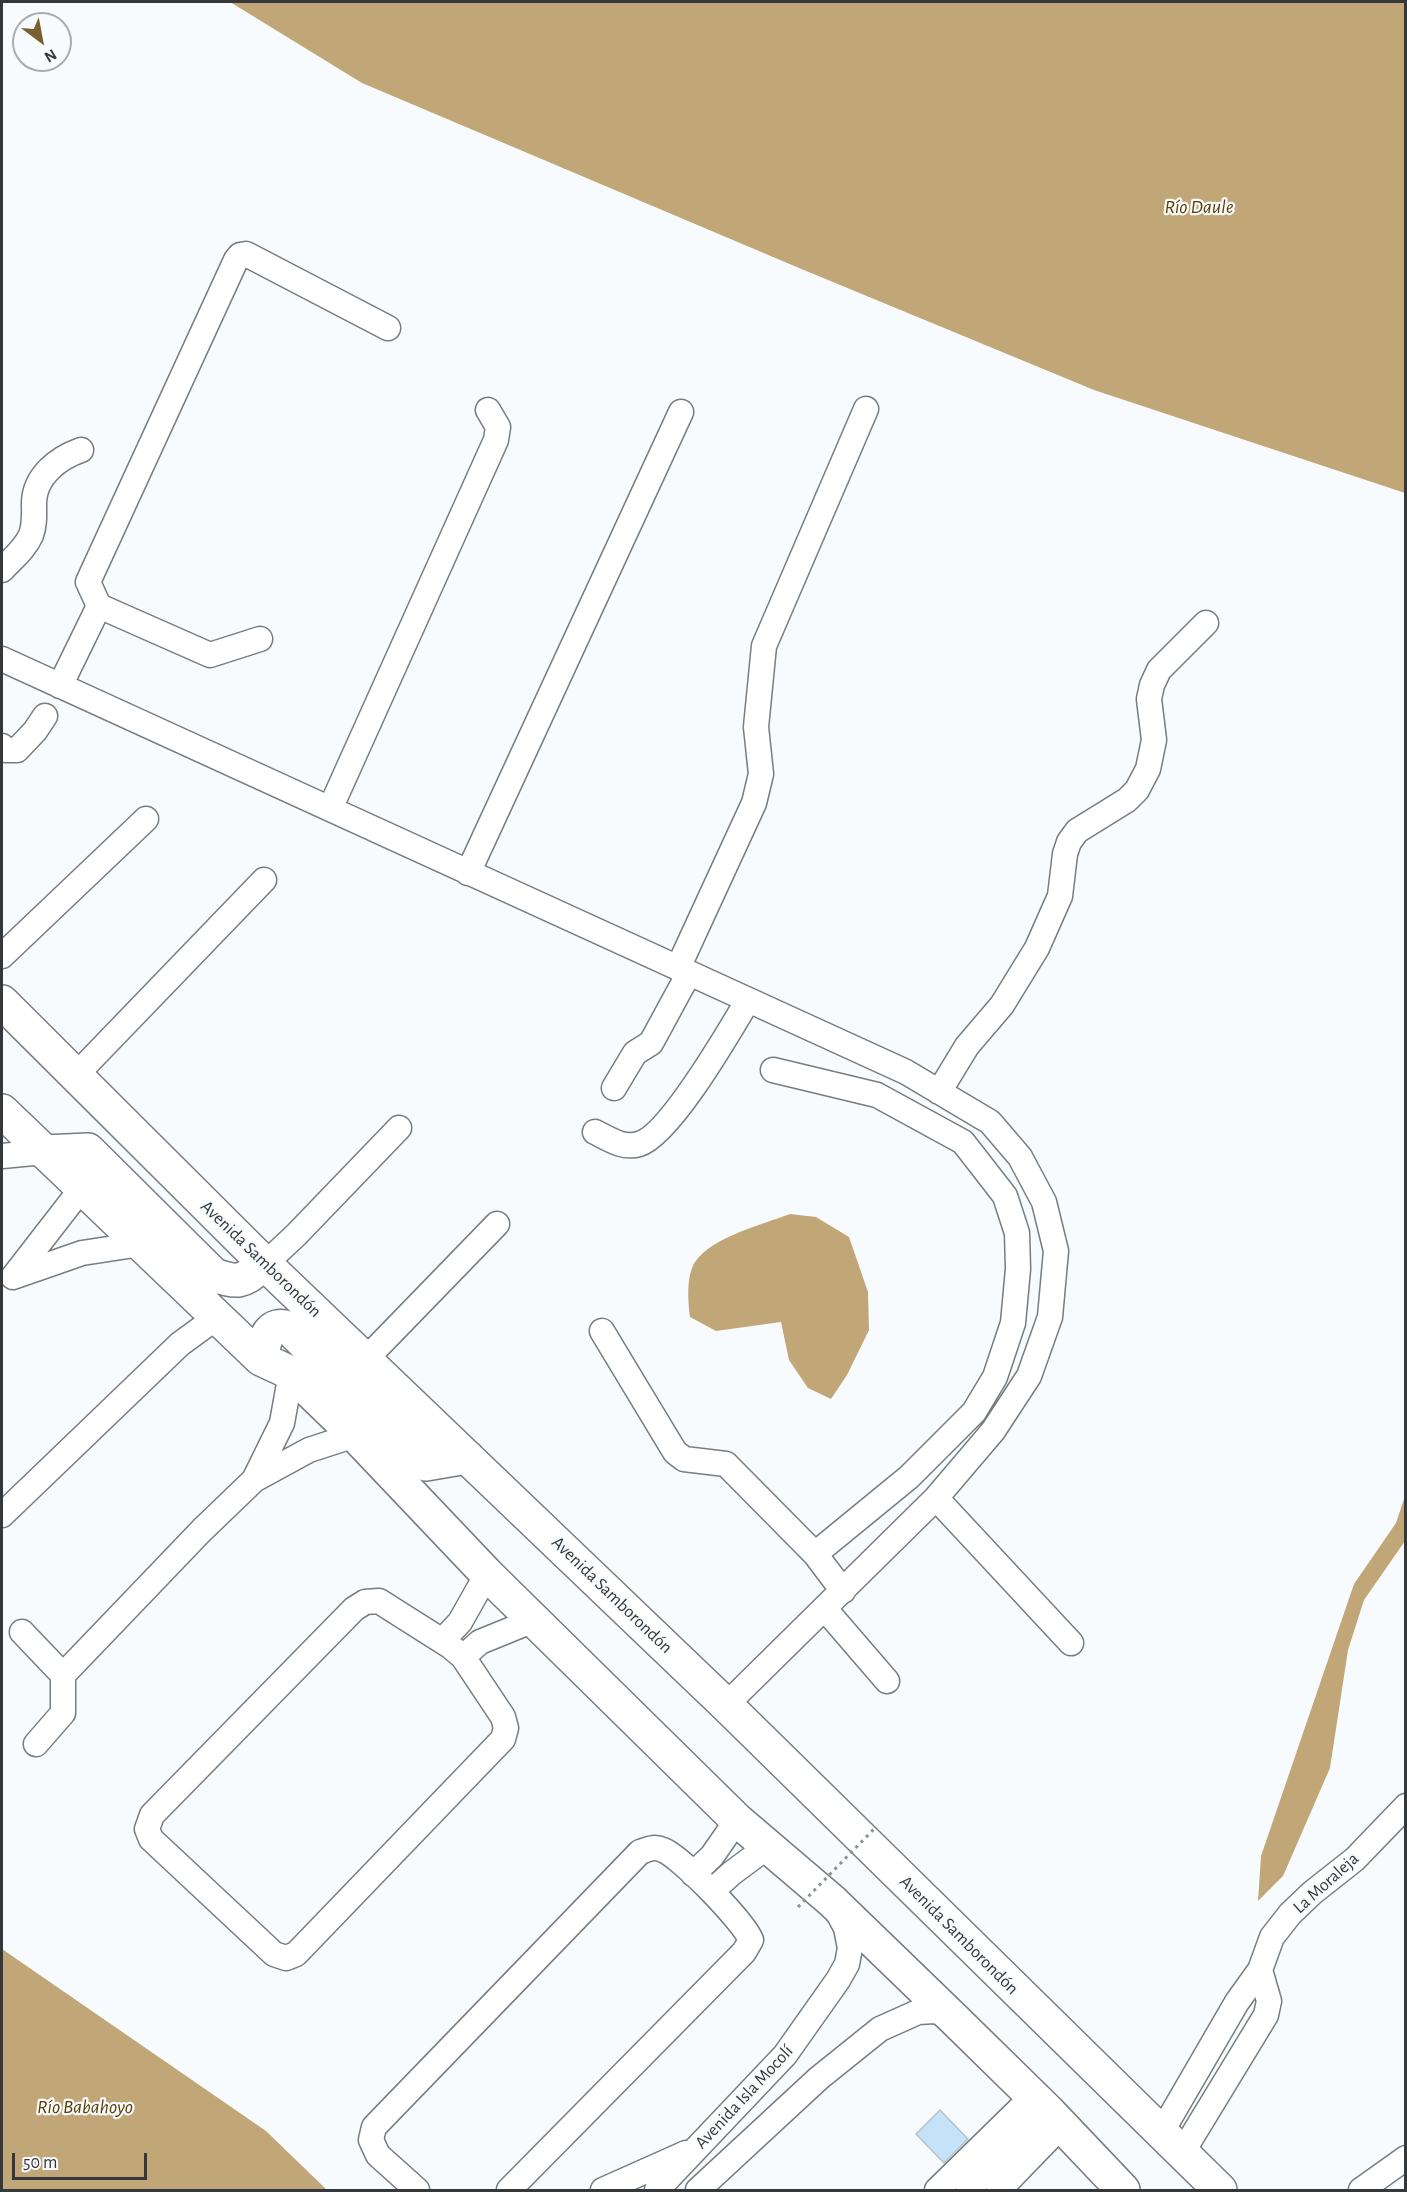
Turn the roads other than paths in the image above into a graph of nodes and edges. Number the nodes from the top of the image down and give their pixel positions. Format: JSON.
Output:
{"nodes":[{"id":1,"x":388,"y":328,"type":"dead end"},
{"id":2,"x":866,"y":409,"type":"dead end"},
{"id":3,"x":488,"y":411,"type":"dead end"},
{"id":4,"x":681,"y":412,"type":"dead end"},
{"id":5,"x":81,"y":450,"type":"dead end"},
{"id":6,"x":2,"y":570,"type":"edge"},
{"id":7,"x":99,"y":606,"type":"junction"},
{"id":8,"x":1206,"y":623,"type":"dead end"},
{"id":9,"x":260,"y":639,"type":"dead end"},
{"id":10,"x":2,"y":659,"type":"edge"},
{"id":11,"x":60,"y":686,"type":"junction"},
{"id":12,"x":45,"y":716,"type":"dead end"},
{"id":13,"x":2,"y":747,"type":"edge"},
{"id":14,"x":330,"y":809,"type":"junction"},
{"id":15,"x":146,"y":819,"type":"dead end"},
{"id":16,"x":468,"y":873,"type":"junction"},
{"id":17,"x":264,"y":880,"type":"dead end"},
{"id":18,"x":2,"y":956,"type":"edge"},
{"id":19,"x":684,"y":971,"type":"junction"},
{"id":20,"x":748,"y":1000,"type":"junction"},
{"id":21,"x":2,"y":1002,"type":"edge"},
{"id":22,"x":774,"y":1070,"type":"dead end"},
{"id":23,"x":76,"y":1075,"type":"junction"},
{"id":24,"x":614,"y":1088,"type":"dead end"},
{"id":25,"x":939,"y":1092,"type":"junction"},
{"id":26,"x":2,"y":1111,"type":"edge"},
{"id":27,"x":399,"y":1128,"type":"dead end"},
{"id":28,"x":595,"y":1132,"type":"dead end"},
{"id":29,"x":44,"y":1152,"type":"junction"},
{"id":30,"x":2,"y":1155,"type":"edge"},
{"id":31,"x":82,"y":1188,"type":"junction"},
{"id":32,"x":497,"y":1224,"type":"dead end"},
{"id":33,"x":141,"y":1244,"type":"junction"},
{"id":34,"x":265,"y":1264,"type":"junction"},
{"id":35,"x":7,"y":1281,"type":"edge"},
{"id":36,"x":217,"y":1317,"type":"junction"},
{"id":37,"x":602,"y":1331,"type":"dead end"},
{"id":38,"x":261,"y":1359,"type":"junction"},
{"id":39,"x":365,"y":1360,"type":"junction"},
{"id":40,"x":291,"y":1373,"type":"junction"},
{"id":41,"x":355,"y":1435,"type":"junction"},
{"id":42,"x":467,"y":1457,"type":"junction"},
{"id":43,"x":254,"y":1480,"type":"junction"},
{"id":44,"x":936,"y":1498,"type":"junction"},
{"id":45,"x":2,"y":1515,"type":"edge"},
{"id":46,"x":815,"y":1554,"type":"junction"},
{"id":47,"x":487,"y":1574,"type":"junction"},
{"id":48,"x":843,"y":1591,"type":"junction"},
{"id":49,"x":825,"y":1609,"type":"junction"},
{"id":50,"x":534,"y":1620,"type":"junction"},
{"id":51,"x":22,"y":1632,"type":"dead end"},
{"id":52,"x":442,"y":1641,"type":"junction"},
{"id":53,"x":1071,"y":1643,"type":"dead end"},
{"id":54,"x":463,"y":1657,"type":"junction"},
{"id":55,"x":63,"y":1675,"type":"junction"},
{"id":56,"x":887,"y":1681,"type":"dead end"},
{"id":57,"x":726,"y":1705,"type":"junction"},
{"id":58,"x":36,"y":1744,"type":"dead end"},
{"id":59,"x":1406,"y":1806,"type":"edge"},
{"id":60,"x":737,"y":1820,"type":"junction"},
{"id":61,"x":767,"y":1847,"type":"junction"},
{"id":62,"x":693,"y":1874,"type":"junction"},
{"id":63,"x":712,"y":1891,"type":"junction"},
{"id":64,"x":832,"y":1901,"type":"junction"},
{"id":65,"x":1260,"y":1970,"type":"junction"},
{"id":66,"x":952,"y":2017,"type":"junction"},
{"id":67,"x":1216,"y":2037,"type":"junction"},
{"id":68,"x":1242,"y":2052,"type":"junction"},
{"id":69,"x":1048,"y":2111,"type":"junction"},
{"id":70,"x":1171,"y":2143,"type":"junction"},
{"id":71,"x":697,"y":2148,"type":"junction"},
{"id":72,"x":1406,"y":2158,"type":"edge"},
{"id":73,"x":714,"y":2182,"type":"edge"},
{"id":74,"x":608,"y":2187,"type":"edge"},
{"id":75,"x":417,"y":2190,"type":"edge"},
{"id":76,"x":509,"y":2190,"type":"edge"},
{"id":77,"x":657,"y":2190,"type":"edge"},
{"id":78,"x":698,"y":2190,"type":"edge"},
{"id":79,"x":937,"y":2190,"type":"edge"},
{"id":80,"x":968,"y":2190,"type":"edge"},
{"id":81,"x":999,"y":2190,"type":"edge"},
{"id":82,"x":1123,"y":2190,"type":"edge"},
{"id":83,"x":1220,"y":2190,"type":"edge"},
{"id":84,"x":1361,"y":2190,"type":"edge"}],
"edges":[{"from":1,"to":7,"type":"street"},
{"from":2,"to":19,"type":"street"},
{"from":3,"to":14,"type":"street"},
{"from":4,"to":16,"type":"street"},
{"from":5,"to":6,"type":"street"},
{"from":7,"to":9,"type":"street"},
{"from":7,"to":11,"type":"street"},
{"from":8,"to":25,"type":"street"},
{"from":10,"to":11,"type":"street"},
{"from":11,"to":14,"type":"street"},
{"from":12,"to":13,"type":"street"},
{"from":14,"to":16,"type":"street"},
{"from":15,"to":18,"type":"street"},
{"from":16,"to":19,"type":"street"},
{"from":17,"to":23,"type":"street"},
{"from":19,"to":20,"type":"street"},
{"from":19,"to":24,"type":"street"},
{"from":20,"to":25,"type":"street"},
{"from":20,"to":28,"type":"street"},
{"from":21,"to":23,"type":"highway","name":"Avenida Samborondón"},
{"from":22,"to":46,"type":"street"},
{"from":23,"to":34,"type":"highway","name":"Avenida Samborondón"},
{"from":25,"to":44,"type":"street"},
{"from":26,"to":29,"type":"highway"},
{"from":27,"to":34,"type":"street"},
{"from":29,"to":30,"type":"street"},
{"from":29,"to":31,"type":"highway"},
{"from":29,"to":34,"type":"highway"},
{"from":31,"to":33,"type":"highway"},
{"from":31,"to":35,"type":"street"},
{"from":32,"to":39,"type":"street"},
{"from":33,"to":35,"type":"street"},
{"from":33,"to":36,"type":"highway"},
{"from":34,"to":39,"type":"highway","name":"Avenida Samborondón"},
{"from":36,"to":38,"type":"highway"},
{"from":36,"to":45,"type":"street"},
{"from":37,"to":46,"type":"street"},
{"from":38,"to":40,"type":"highway"},
{"from":38,"to":42,"type":"highway"},
{"from":39,"to":42,"type":"highway","name":"Avenida Samborondón"},
{"from":40,"to":41,"type":"highway"},
{"from":40,"to":43,"type":"street"},
{"from":41,"to":43,"type":"street"},
{"from":41,"to":47,"type":"highway"},
{"from":42,"to":57,"type":"highway","name":"Avenida Samborondón"},
{"from":43,"to":55,"type":"street"},
{"from":44,"to":48,"type":"street"},
{"from":44,"to":53,"type":"street"},
{"from":46,"to":48,"type":"street"},
{"from":47,"to":50,"type":"highway"},
{"from":47,"to":52,"type":"street"},
{"from":48,"to":49,"type":"street"},
{"from":49,"to":56,"type":"street"},
{"from":49,"to":57,"type":"street"},
{"from":50,"to":54,"type":"street"},
{"from":50,"to":60,"type":"highway"},
{"from":51,"to":55,"type":"street"},
{"from":52,"to":54,"type":"street"},
{"from":52,"to":54,"type":"street"},
{"from":55,"to":58,"type":"street"},
{"from":57,"to":70,"type":"highway","name":"Avenida Samborondón"},
{"from":59,"to":65,"type":"street","name":"La Moraleja"},
{"from":60,"to":61,"type":"highway"},
{"from":60,"to":62,"type":"street"},
{"from":61,"to":63,"type":"street"},
{"from":61,"to":64,"type":"highway"},
{"from":62,"to":63,"type":"street"},
{"from":62,"to":75,"type":"street"},
{"from":63,"to":76,"type":"street"},
{"from":64,"to":66,"type":"highway"},
{"from":64,"to":71,"type":"street","name":"Avenida Isla Mocolí"},
{"from":65,"to":67,"type":"street","name":"La Moraleja"},
{"from":65,"to":68,"type":"street"},
{"from":66,"to":69,"type":"highway"},
{"from":66,"to":73,"type":"street","name":"Avenida Isla Mocolí"},
{"from":67,"to":68,"type":"street"},
{"from":67,"to":70,"type":"street","name":"La Moraleja"},
{"from":68,"to":70,"type":"street"},
{"from":69,"to":79,"type":"street"},
{"from":69,"to":80,"type":"street"},
{"from":69,"to":81,"type":"street"},
{"from":69,"to":82,"type":"highway"},
{"from":70,"to":83,"type":"highway","name":"Avenida Samborondón"},
{"from":71,"to":74,"type":"street"},
{"from":71,"to":77,"type":"street","name":"Avenida Isla Mocolí"},
{"from":72,"to":84,"type":"street"},
{"from":73,"to":78,"type":"street","name":"Avenida Isla Mocolí"},
{"from":74,"to":77,"type":"street"}]}
